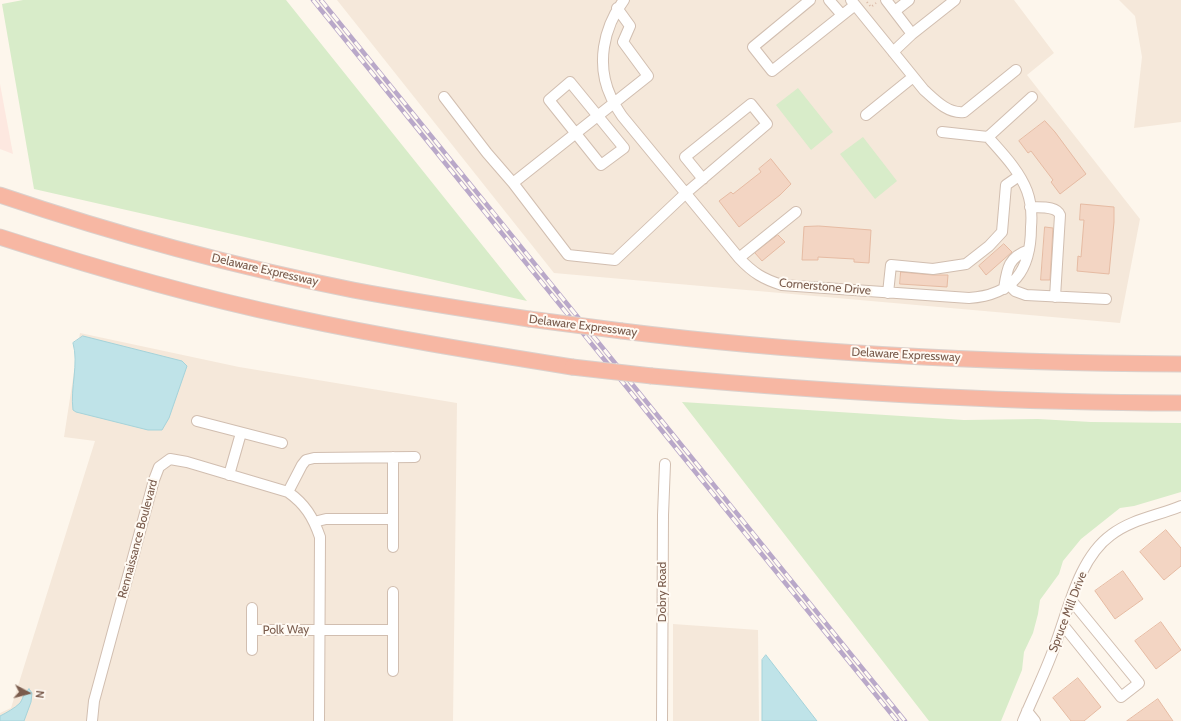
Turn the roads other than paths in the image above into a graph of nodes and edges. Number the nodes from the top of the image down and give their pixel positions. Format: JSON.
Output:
{"nodes":[{"id":1,"x":810,"y":0,"type":"edge"},
{"id":2,"x":829,"y":0,"type":"edge"},
{"id":3,"x":886,"y":0,"type":"edge"},
{"id":4,"x":909,"y":0,"type":"edge"},
{"id":5,"x":955,"y":0,"type":"edge"},
{"id":6,"x":853,"y":2,"type":"edge"},
{"id":7,"x":620,"y":4,"type":"edge"},
{"id":8,"x":895,"y":11,"type":"junction"},
{"id":9,"x":842,"y":15,"type":"junction"},
{"id":10,"x":912,"y":34,"type":"junction"},
{"id":11,"x":893,"y":52,"type":"junction"},
{"id":12,"x":1016,"y":70,"type":"dead end"},
{"id":13,"x":913,"y":78,"type":"junction"},
{"id":14,"x":444,"y":97,"type":"dead end"},
{"id":15,"x":1032,"y":97,"type":"dead end"},
{"id":16,"x":614,"y":104,"type":"junction"},
{"id":17,"x":866,"y":115,"type":"dead end"},
{"id":18,"x":599,"y":116,"type":"junction"},
{"id":19,"x":942,"y":132,"type":"dead end"},
{"id":20,"x":576,"y":134,"type":"junction"},
{"id":21,"x":988,"y":137,"type":"junction"},
{"id":22,"x":1019,"y":176,"type":"junction"},
{"id":23,"x":703,"y":179,"type":"junction"},
{"id":24,"x":513,"y":183,"type":"junction"},
{"id":25,"x":686,"y":193,"type":"junction"},
{"id":26,"x":0,"y":195,"type":"edge"},
{"id":27,"x":1030,"y":207,"type":"junction"},
{"id":28,"x":796,"y":212,"type":"dead end"},
{"id":29,"x":0,"y":237,"type":"edge"},
{"id":30,"x":1030,"y":250,"type":"junction"},
{"id":31,"x":739,"y":258,"type":"junction"},
{"id":32,"x":1006,"y":287,"type":"junction"},
{"id":33,"x":888,"y":293,"type":"junction"},
{"id":34,"x":1055,"y":297,"type":"junction"},
{"id":35,"x":1106,"y":299,"type":"dead end"},
{"id":36,"x":1181,"y":364,"type":"edge"},
{"id":37,"x":1181,"y":403,"type":"edge"},
{"id":38,"x":197,"y":421,"type":"dead end"},
{"id":39,"x":241,"y":433,"type":"junction"},
{"id":40,"x":282,"y":443,"type":"dead end"},
{"id":41,"x":415,"y":457,"type":"dead end"},
{"id":42,"x":393,"y":458,"type":"junction"},
{"id":43,"x":665,"y":464,"type":"dead end"},
{"id":44,"x":229,"y":475,"type":"junction"},
{"id":45,"x":288,"y":492,"type":"junction"},
{"id":46,"x":1179,"y":509,"type":"edge"},
{"id":47,"x":393,"y":519,"type":"junction"},
{"id":48,"x":314,"y":522,"type":"junction"},
{"id":49,"x":393,"y":547,"type":"dead end"},
{"id":50,"x":393,"y":592,"type":"dead end"},
{"id":51,"x":1071,"y":600,"type":"junction"},
{"id":52,"x":252,"y":608,"type":"dead end"},
{"id":53,"x":1063,"y":625,"type":"junction"},
{"id":54,"x":252,"y":630,"type":"junction"},
{"id":55,"x":319,"y":630,"type":"junction"},
{"id":56,"x":393,"y":630,"type":"junction"},
{"id":57,"x":252,"y":650,"type":"dead end"},
{"id":58,"x":393,"y":671,"type":"dead end"},
{"id":59,"x":1027,"y":711,"type":"junction"},
{"id":60,"x":92,"y":721,"type":"edge"},
{"id":61,"x":319,"y":721,"type":"edge"},
{"id":62,"x":662,"y":721,"type":"edge"},
{"id":63,"x":1022,"y":721,"type":"edge"},
{"id":64,"x":1036,"y":721,"type":"edge"}],
"edges":[{"from":1,"to":9,"type":"street"},
{"from":2,"to":9,"type":"street"},
{"from":3,"to":8,"type":"street"},
{"from":4,"to":8,"type":"street"},
{"from":5,"to":10,"type":"street"},
{"from":6,"to":9,"type":"street"},
{"from":6,"to":11,"type":"street"},
{"from":7,"to":16,"type":"street","name":"Cornerstone Drive"},
{"from":7,"to":16,"type":"street"},
{"from":8,"to":10,"type":"street"},
{"from":10,"to":11,"type":"street"},
{"from":11,"to":13,"type":"street"},
{"from":12,"to":13,"type":"street"},
{"from":13,"to":17,"type":"street"},
{"from":14,"to":24,"type":"street"},
{"from":15,"to":21,"type":"street"},
{"from":16,"to":18,"type":"street"},
{"from":16,"to":25,"type":"street","name":"Cornerstone Drive"},
{"from":18,"to":20,"type":"street"},
{"from":18,"to":20,"type":"street"},
{"from":18,"to":20,"type":"street"},
{"from":19,"to":21,"type":"street"},
{"from":20,"to":24,"type":"street"},
{"from":21,"to":22,"type":"street","name":"Cornerstone Drive"},
{"from":22,"to":27,"type":"street","name":"Cornerstone Drive"},
{"from":22,"to":33,"type":"street"},
{"from":23,"to":23,"type":"street"},
{"from":23,"to":25,"type":"street"},
{"from":24,"to":25,"type":"street"},
{"from":25,"to":31,"type":"street","name":"Cornerstone Drive"},
{"from":26,"to":36,"type":"highway","name":"Delaware Expressway","bridge":true},
{"from":27,"to":30,"type":"street","name":"Cornerstone Drive"},
{"from":27,"to":34,"type":"street"},
{"from":28,"to":31,"type":"street"},
{"from":29,"to":37,"type":"highway","bridge":true},
{"from":30,"to":32,"type":"street","name":"Cornerstone Drive"},
{"from":30,"to":32,"type":"street"},
{"from":31,"to":33,"type":"street","name":"Cornerstone Drive"},
{"from":32,"to":33,"type":"street","name":"Cornerstone Drive"},
{"from":32,"to":34,"type":"street"},
{"from":34,"to":35,"type":"street"},
{"from":38,"to":39,"type":"street"},
{"from":39,"to":40,"type":"street"},
{"from":39,"to":44,"type":"street"},
{"from":41,"to":42,"type":"street"},
{"from":42,"to":45,"type":"street"},
{"from":42,"to":47,"type":"street"},
{"from":43,"to":62,"type":"street","name":"Dobry Road"},
{"from":44,"to":45,"type":"street","name":"Rennaissance Boulevard"},
{"from":44,"to":60,"type":"street","name":"Rennaissance Boulevard"},
{"from":45,"to":48,"type":"street","name":"Rennaissance Boulevard"},
{"from":46,"to":51,"type":"street","name":"Spruce Mill Drive"},
{"from":47,"to":48,"type":"street"},
{"from":47,"to":49,"type":"street"},
{"from":48,"to":55,"type":"street","name":"Rennaissance Boulevard"},
{"from":50,"to":56,"type":"street"},
{"from":51,"to":53,"type":"street","name":"Spruce Mill Drive"},
{"from":51,"to":53,"type":"street"},
{"from":52,"to":54,"type":"street"},
{"from":53,"to":59,"type":"street","name":"Spruce Mill Drive"},
{"from":54,"to":55,"type":"street","name":"Polk Way"},
{"from":54,"to":57,"type":"street"},
{"from":55,"to":56,"type":"street","name":"Polk Way"},
{"from":55,"to":61,"type":"street","name":"Rennaissance Boulevard"},
{"from":56,"to":58,"type":"street"},
{"from":59,"to":63,"type":"street","name":"Spruce Mill Drive"},
{"from":59,"to":64,"type":"street"}]}
